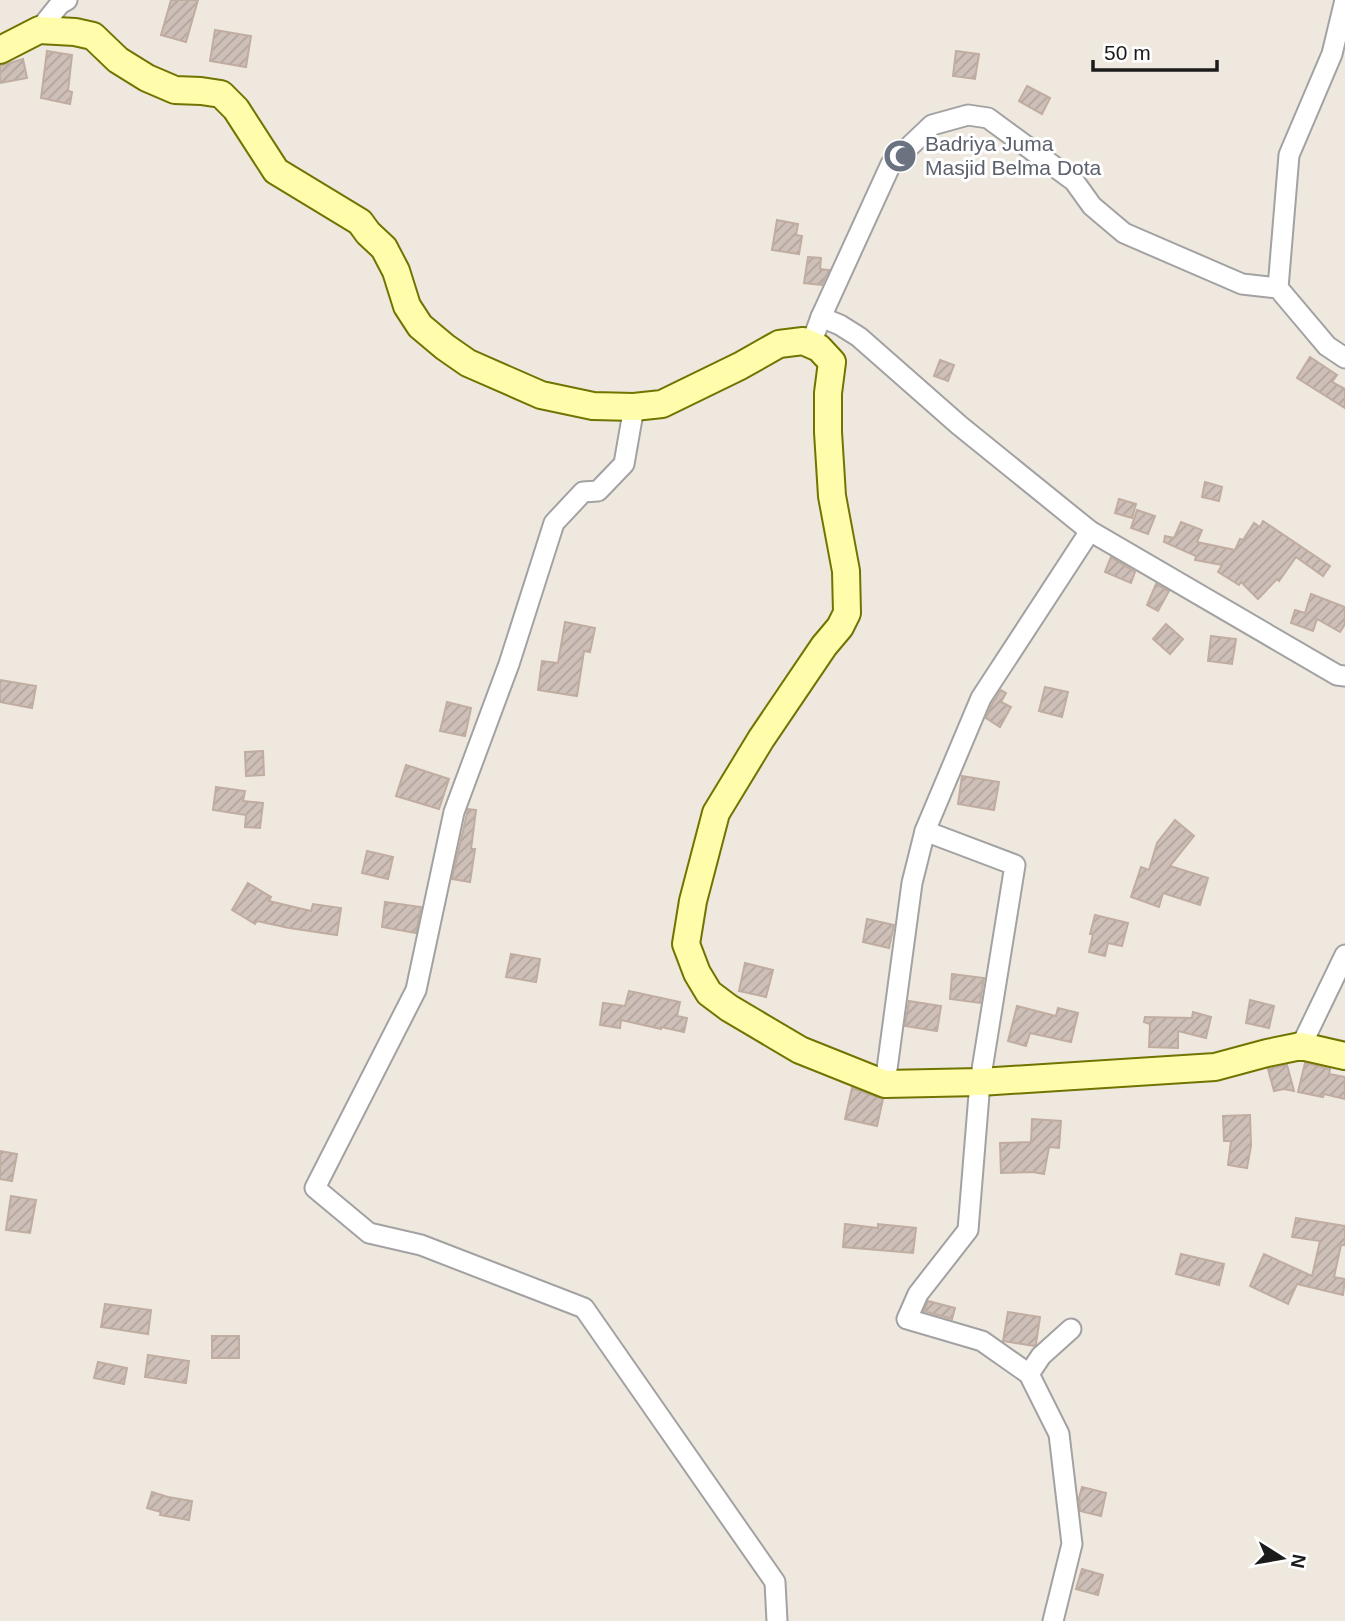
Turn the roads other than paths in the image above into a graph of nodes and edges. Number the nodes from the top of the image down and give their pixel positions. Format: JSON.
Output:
{"nodes":[{"id":1,"x":67,"y":0,"type":"edge"},
{"id":2,"x":1345,"y":0,"type":"edge"},
{"id":3,"x":39,"y":30,"type":"junction"},
{"id":4,"x":0,"y":50,"type":"edge"},
{"id":5,"x":1278,"y":288,"type":"junction"},
{"id":6,"x":821,"y":317,"type":"junction"},
{"id":7,"x":811,"y":344,"type":"junction"},
{"id":8,"x":1345,"y":359,"type":"edge"},
{"id":9,"x":634,"y":407,"type":"junction"},
{"id":10,"x":1090,"y":531,"type":"junction"},
{"id":11,"x":1345,"y":676,"type":"edge"},
{"id":12,"x":925,"y":831,"type":"junction"},
{"id":13,"x":1345,"y":955,"type":"edge"},
{"id":14,"x":1301,"y":1046,"type":"junction"},
{"id":15,"x":1345,"y":1056,"type":"edge"},
{"id":16,"x":980,"y":1082,"type":"junction"},
{"id":17,"x":885,"y":1084,"type":"junction"},
{"id":18,"x":1071,"y":1329,"type":"dead end"},
{"id":19,"x":1029,"y":1374,"type":"junction"},
{"id":20,"x":777,"y":1621,"type":"edge"},
{"id":21,"x":1054,"y":1621,"type":"edge"}],
"edges":[{"from":1,"to":3,"type":"street"},
{"from":2,"to":5,"type":"street"},
{"from":3,"to":4,"type":"main road"},
{"from":3,"to":9,"type":"main road"},
{"from":5,"to":6,"type":"street"},
{"from":5,"to":8,"type":"street"},
{"from":6,"to":7,"type":"street"},
{"from":6,"to":10,"type":"street"},
{"from":7,"to":9,"type":"main road"},
{"from":7,"to":17,"type":"main road"},
{"from":9,"to":20,"type":"street"},
{"from":10,"to":11,"type":"street"},
{"from":10,"to":12,"type":"street"},
{"from":12,"to":16,"type":"street"},
{"from":12,"to":17,"type":"street"},
{"from":13,"to":14,"type":"street"},
{"from":14,"to":15,"type":"main road"},
{"from":14,"to":16,"type":"main road"},
{"from":16,"to":17,"type":"main road"},
{"from":16,"to":19,"type":"street"},
{"from":18,"to":19,"type":"street"},
{"from":19,"to":21,"type":"street"}]}
